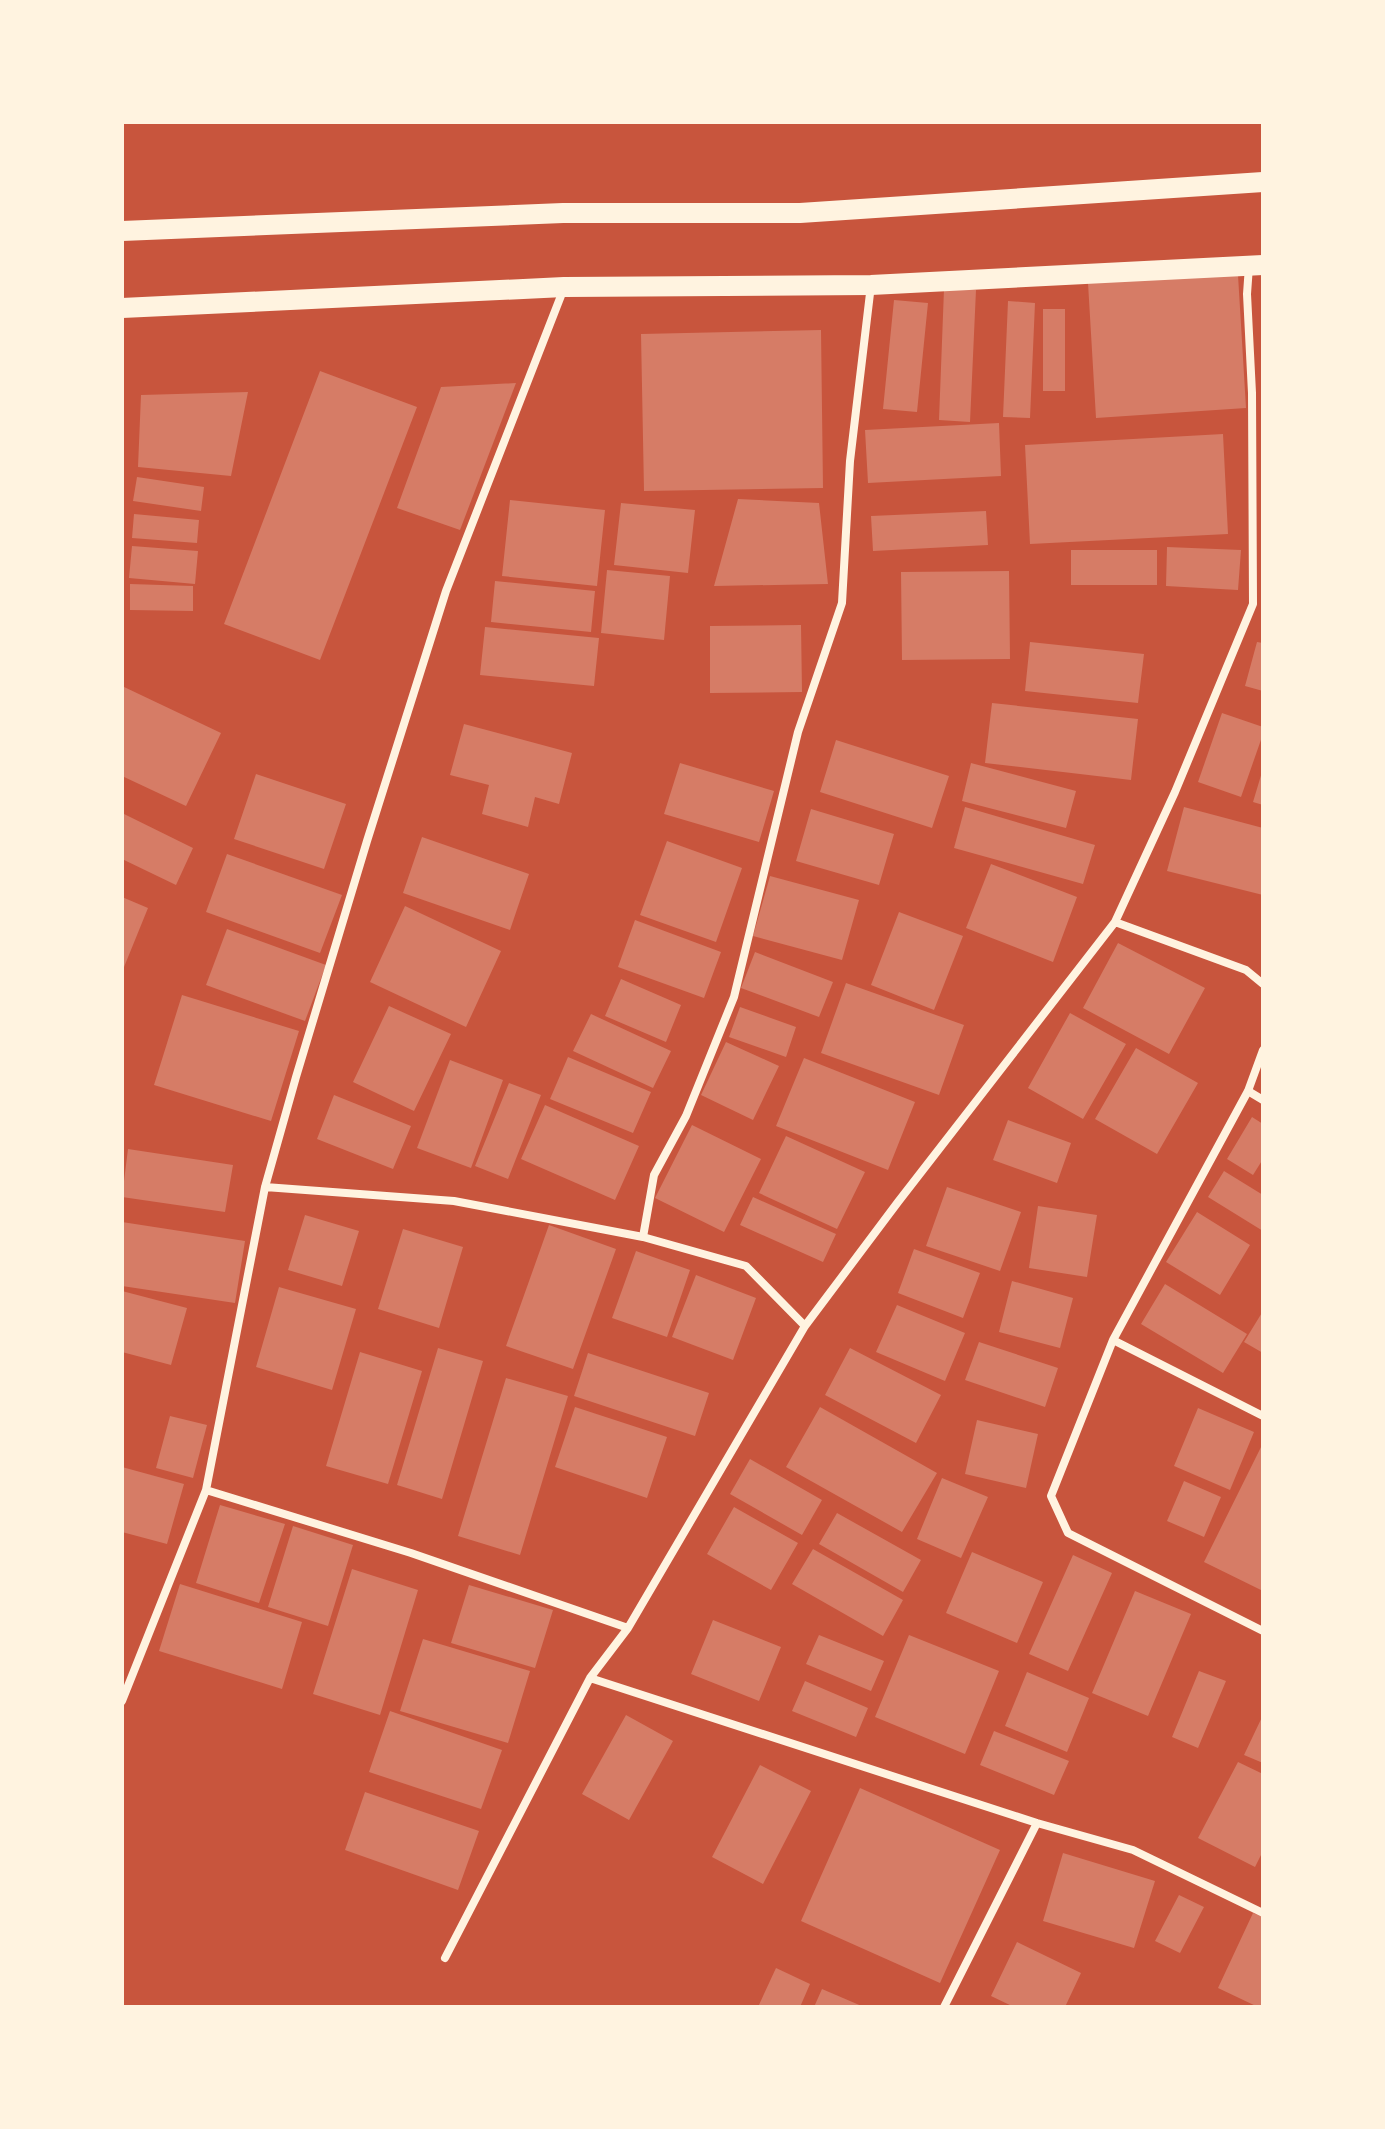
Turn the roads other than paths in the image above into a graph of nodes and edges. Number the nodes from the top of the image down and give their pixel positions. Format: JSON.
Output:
{"nodes":[{"id":1,"x":1263,"y":182,"type":"edge"},
{"id":2,"x":122,"y":231,"type":"edge"},
{"id":3,"x":1256,"y":265,"type":"edge"},
{"id":4,"x":871,"y":285,"type":"junction"},
{"id":5,"x":564,"y":287,"type":"junction"},
{"id":6,"x":122,"y":308,"type":"edge"},
{"id":7,"x":1115,"y":922,"type":"junction"},
{"id":8,"x":1263,"y":984,"type":"edge"},
{"id":9,"x":1263,"y":1050,"type":"edge"},
{"id":10,"x":1248,"y":1091,"type":"junction"},
{"id":11,"x":1263,"y":1100,"type":"edge"},
{"id":12,"x":265,"y":1187,"type":"junction"},
{"id":13,"x":643,"y":1237,"type":"junction"},
{"id":14,"x":805,"y":1326,"type":"junction"},
{"id":15,"x":1113,"y":1340,"type":"junction"},
{"id":16,"x":1263,"y":1416,"type":"edge"},
{"id":17,"x":206,"y":1490,"type":"junction"},
{"id":18,"x":628,"y":1628,"type":"junction"},
{"id":19,"x":1263,"y":1631,"type":"edge"},
{"id":20,"x":590,"y":1678,"type":"junction"},
{"id":21,"x":122,"y":1701,"type":"edge"},
{"id":22,"x":1037,"y":1823,"type":"junction"},
{"id":23,"x":1263,"y":1913,"type":"edge"},
{"id":24,"x":445,"y":1958,"type":"dead end"},
{"id":25,"x":944,"y":2007,"type":"edge"}],
"edges":[{"from":1,"to":2,"type":"main road"},
{"from":3,"to":4,"type":"main road"},
{"from":3,"to":7,"type":"street"},
{"from":4,"to":5,"type":"main road"},
{"from":4,"to":13,"type":"street"},
{"from":5,"to":6,"type":"main road"},
{"from":5,"to":12,"type":"street"},
{"from":7,"to":8,"type":"street"},
{"from":7,"to":14,"type":"street"},
{"from":9,"to":10,"type":"street"},
{"from":10,"to":11,"type":"street"},
{"from":10,"to":15,"type":"street"},
{"from":12,"to":13,"type":"street"},
{"from":12,"to":17,"type":"street"},
{"from":13,"to":14,"type":"street"},
{"from":14,"to":18,"type":"street"},
{"from":15,"to":16,"type":"street"},
{"from":15,"to":19,"type":"street"},
{"from":17,"to":18,"type":"street"},
{"from":17,"to":21,"type":"street"},
{"from":18,"to":20,"type":"street"},
{"from":20,"to":22,"type":"street"},
{"from":20,"to":24,"type":"street"},
{"from":22,"to":23,"type":"street"},
{"from":22,"to":25,"type":"street"}]}
